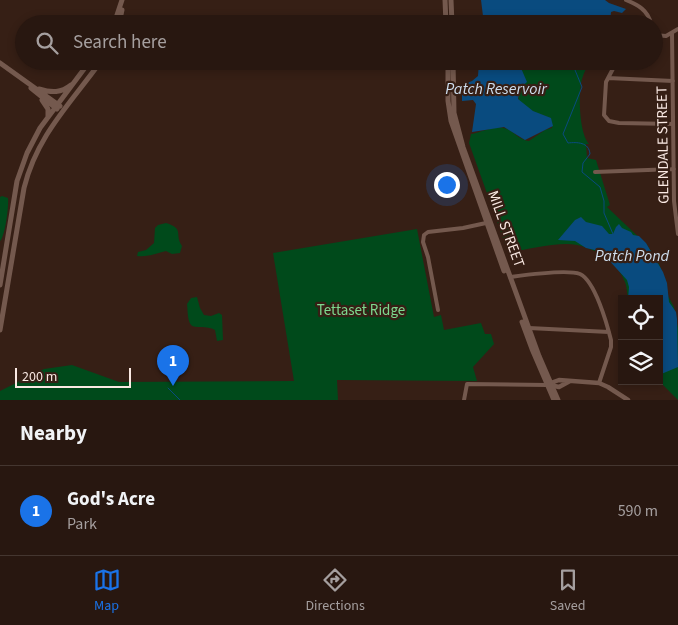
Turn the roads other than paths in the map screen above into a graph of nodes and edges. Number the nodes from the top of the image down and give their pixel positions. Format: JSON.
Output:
{"nodes":[{"id":1,"x":122,"y":0,"type":"edge"},
{"id":2,"x":445,"y":0,"type":"edge"},
{"id":3,"x":451,"y":0,"type":"edge"},
{"id":4,"x":626,"y":0,"type":"edge"},
{"id":5,"x":117,"y":15,"type":"edge"},
{"id":6,"x":120,"y":15,"type":"edge"},
{"id":7,"x":446,"y":15,"type":"edge"},
{"id":8,"x":452,"y":15,"type":"edge"},
{"id":9,"x":649,"y":15,"type":"edge"},
{"id":10,"x":678,"y":30,"type":"edge"},
{"id":11,"x":672,"y":34,"type":"junction"},
{"id":12,"x":663,"y":36,"type":"edge"},
{"id":13,"x":0,"y":64,"type":"edge"},
{"id":14,"x":84,"y":70,"type":"edge"},
{"id":15,"x":94,"y":70,"type":"edge"},
{"id":16,"x":449,"y":70,"type":"edge"},
{"id":17,"x":452,"y":70,"type":"edge"},
{"id":18,"x":612,"y":70,"type":"edge"},
{"id":19,"x":82,"y":73,"type":"junction"},
{"id":20,"x":19,"y":78,"type":"junction"},
{"id":21,"x":608,"y":78,"type":"junction"},
{"id":22,"x":672,"y":81,"type":"junction"},
{"id":23,"x":451,"y":82,"type":"junction"},
{"id":24,"x":30,"y":84,"type":"junction"},
{"id":25,"x":38,"y":94,"type":"junction"},
{"id":26,"x":58,"y":107,"type":"junction"},
{"id":27,"x":63,"y":110,"type":"junction"},
{"id":28,"x":47,"y":120,"type":"junction"},
{"id":29,"x":673,"y":124,"type":"junction"},
{"id":30,"x":674,"y":169,"type":"junction"},
{"id":31,"x":595,"y":172,"type":"dead end"},
{"id":32,"x":486,"y":223,"type":"junction"},
{"id":33,"x":678,"y":234,"type":"edge"},
{"id":34,"x":510,"y":277,"type":"junction"},
{"id":35,"x":0,"y":286,"type":"edge"},
{"id":36,"x":438,"y":310,"type":"dead end"},
{"id":37,"x":529,"y":328,"type":"junction"},
{"id":38,"x":0,"y":330,"type":"edge"},
{"id":39,"x":609,"y":332,"type":"junction"},
{"id":40,"x":570,"y":381,"type":"junction"},
{"id":41,"x":598,"y":383,"type":"junction"},
{"id":42,"x":549,"y":384,"type":"junction"},
{"id":43,"x":464,"y":400,"type":"edge"},
{"id":44,"x":554,"y":400,"type":"edge"},
{"id":45,"x":558,"y":400,"type":"edge"},
{"id":46,"x":628,"y":400,"type":"edge"}],
"edges":[{"from":1,"to":5,"type":"main road"},
{"from":1,"to":6,"type":"main road"},
{"from":2,"to":7,"type":"main road"},
{"from":3,"to":8,"type":"main road"},
{"from":4,"to":9,"type":"street"},
{"from":10,"to":11,"type":"street"},
{"from":11,"to":12,"type":"street"},
{"from":11,"to":22,"type":"street","name":"GLENDALE STREET"},
{"from":13,"to":20,"type":"main road"},
{"from":14,"to":19,"type":"main road"},
{"from":15,"to":27,"type":"main road"},
{"from":16,"to":23,"type":"main road","name":"MILL STREET"},
{"from":17,"to":23,"type":"main road","name":"MILL STREET"},
{"from":18,"to":21,"type":"street"},
{"from":19,"to":24,"type":"main road"},
{"from":19,"to":26,"type":"main road"},
{"from":20,"to":24,"type":"main road"},
{"from":20,"to":25,"type":"main road"},
{"from":21,"to":22,"type":"street"},
{"from":21,"to":29,"type":"street"},
{"from":22,"to":29,"type":"street","name":"GLENDALE STREET"},
{"from":23,"to":32,"type":"main road","name":"MILL STREET"},
{"from":23,"to":34,"type":"main road","name":"MILL STREET"},
{"from":24,"to":26,"type":"main road"},
{"from":25,"to":26,"type":"main road"},
{"from":25,"to":28,"type":"main road"},
{"from":26,"to":27,"type":"main road"},
{"from":26,"to":28,"type":"main road"},
{"from":27,"to":38,"type":"main road"},
{"from":28,"to":35,"type":"main road"},
{"from":29,"to":30,"type":"street","name":"GLENDALE STREET"},
{"from":30,"to":31,"type":"street"},
{"from":30,"to":33,"type":"street","name":"GLENDALE STREET"},
{"from":32,"to":36,"type":"street"},
{"from":32,"to":42,"type":"main road","name":"MILL STREET"},
{"from":34,"to":37,"type":"main road","name":"MILL STREET"},
{"from":34,"to":39,"type":"street"},
{"from":37,"to":39,"type":"street"},
{"from":37,"to":42,"type":"main road","name":"MILL STREET"},
{"from":39,"to":41,"type":"street"},
{"from":40,"to":41,"type":"street"},
{"from":40,"to":42,"type":"street"},
{"from":40,"to":42,"type":"street"},
{"from":41,"to":46,"type":"street"},
{"from":42,"to":43,"type":"street"},
{"from":42,"to":44,"type":"main road","name":"MILL STREET"},
{"from":42,"to":45,"type":"main road","name":"MILL STREET"}]}
